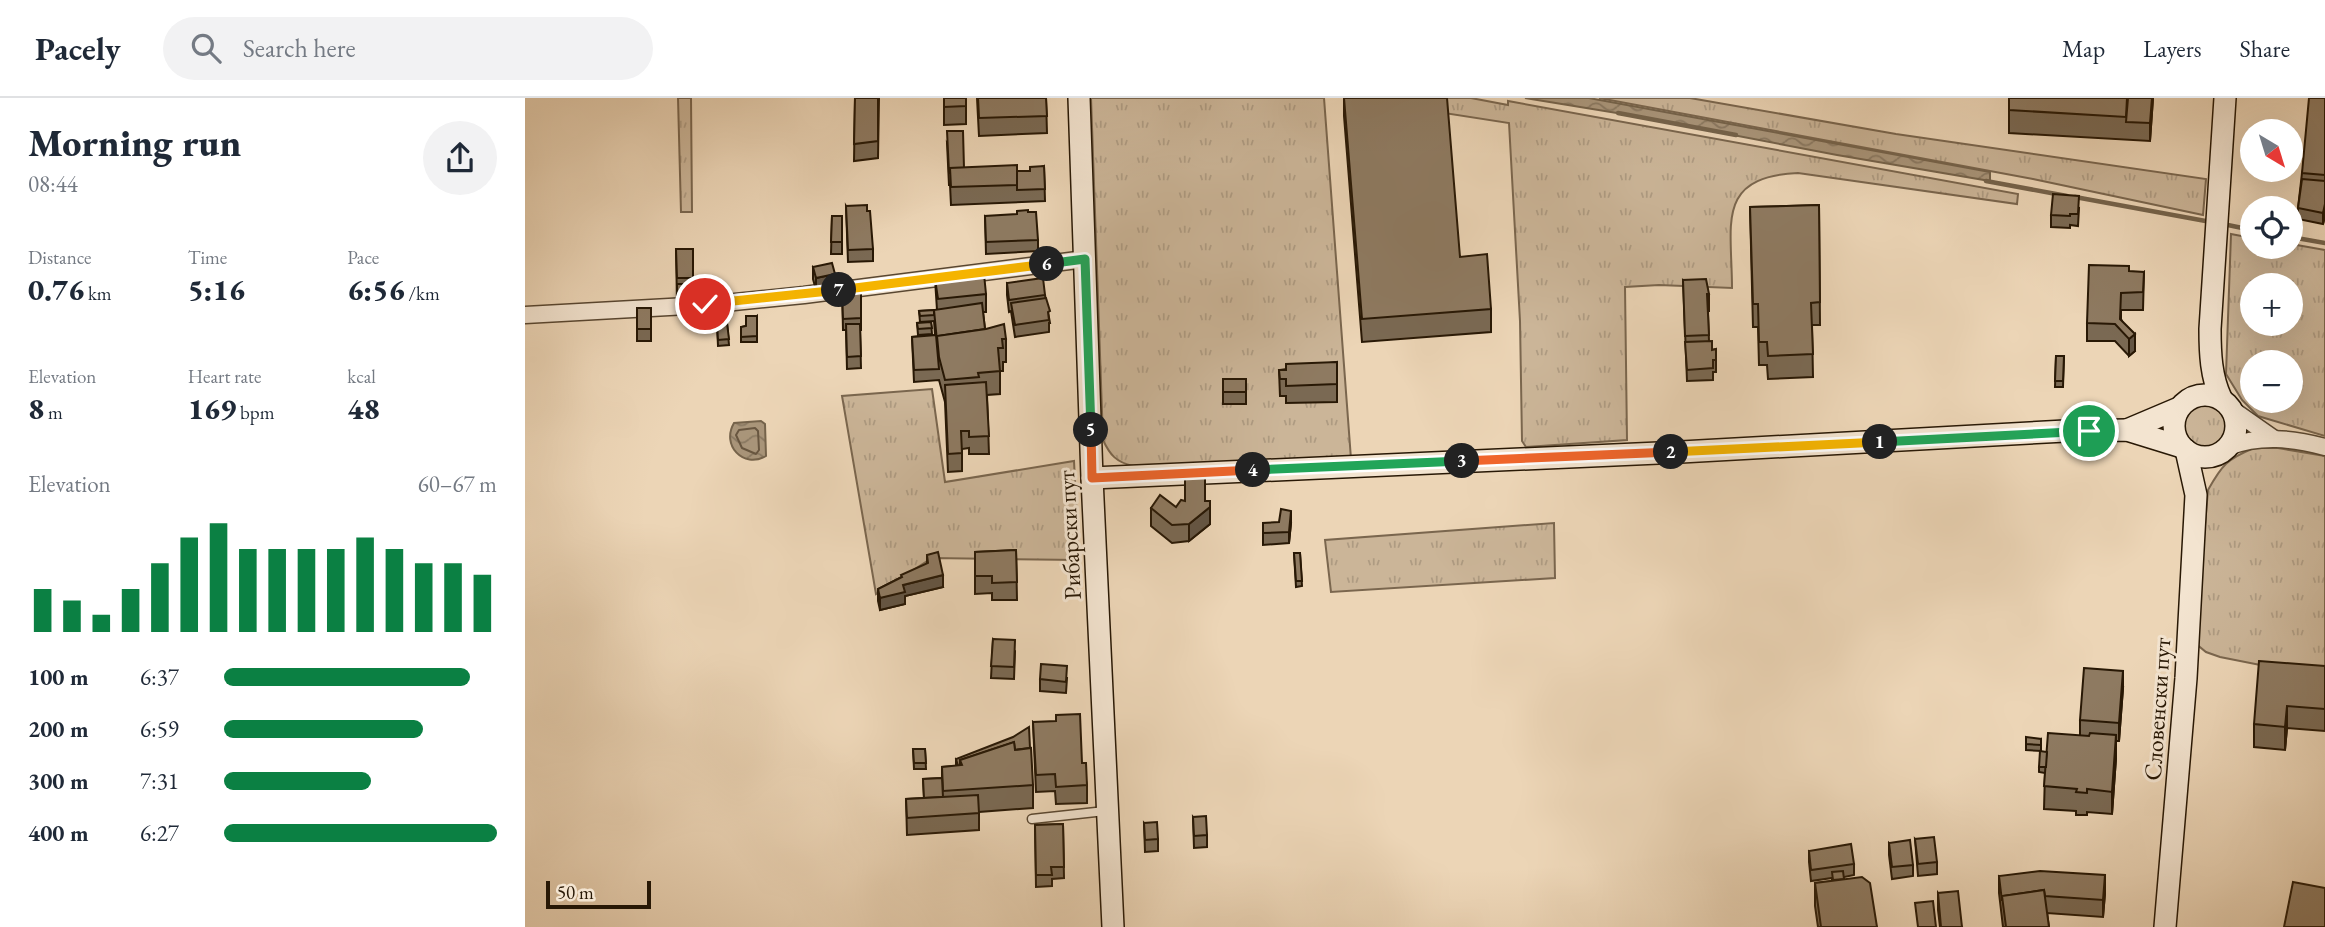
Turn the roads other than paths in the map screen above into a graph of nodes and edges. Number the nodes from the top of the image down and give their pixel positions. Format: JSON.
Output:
{"nodes":[{"id":1,"x":1079,"y":98,"type":"edge"},
{"id":2,"x":2225,"y":98,"type":"edge"},
{"id":3,"x":1085,"y":259,"type":"junction"},
{"id":4,"x":525,"y":315,"type":"edge"},
{"id":5,"x":2210,"y":352,"type":"junction"},
{"id":6,"x":2184,"y":403,"type":"junction"},
{"id":7,"x":2227,"y":404,"type":"junction"},
{"id":8,"x":2127,"y":430,"type":"junction"},
{"id":9,"x":2273,"y":438,"type":"junction"},
{"id":10,"x":2325,"y":447,"type":"edge"},
{"id":11,"x":2184,"y":449,"type":"junction"},
{"id":12,"x":2225,"y":450,"type":"junction"},
{"id":13,"x":1092,"y":478,"type":"junction"},
{"id":14,"x":2196,"y":495,"type":"junction"},
{"id":15,"x":1108,"y":810,"type":"junction"},
{"id":16,"x":1032,"y":819,"type":"dead end"},
{"id":17,"x":1113,"y":927,"type":"edge"},
{"id":18,"x":2165,"y":927,"type":"edge"}],
"edges":[{"from":1,"to":3,"type":"main road","name":"Рибарски пут"},
{"from":2,"to":5,"type":"main road"},
{"from":3,"to":4,"type":"street"},
{"from":3,"to":13,"type":"main road","name":"Рибарски пут"},
{"from":5,"to":6,"type":"main road"},
{"from":5,"to":7,"type":"main road"},
{"from":6,"to":7,"type":"main road"},
{"from":6,"to":8,"type":"main road"},
{"from":6,"to":11,"type":"main road"},
{"from":7,"to":9,"type":"street"},
{"from":7,"to":12,"type":"main road"},
{"from":8,"to":11,"type":"main road"},
{"from":8,"to":13,"type":"main road"},
{"from":9,"to":10,"type":"street"},
{"from":9,"to":12,"type":"street"},
{"from":11,"to":12,"type":"main road"},
{"from":11,"to":14,"type":"main road","name":"Словенски пут"},
{"from":12,"to":14,"type":"main road","name":"Словенски пут"},
{"from":13,"to":15,"type":"main road","name":"Рибарски пут"},
{"from":14,"to":18,"type":"main road","name":"Словенски пут"},
{"from":15,"to":16,"type":"lane"},
{"from":15,"to":17,"type":"main road","name":"Рибарски пут"}]}
